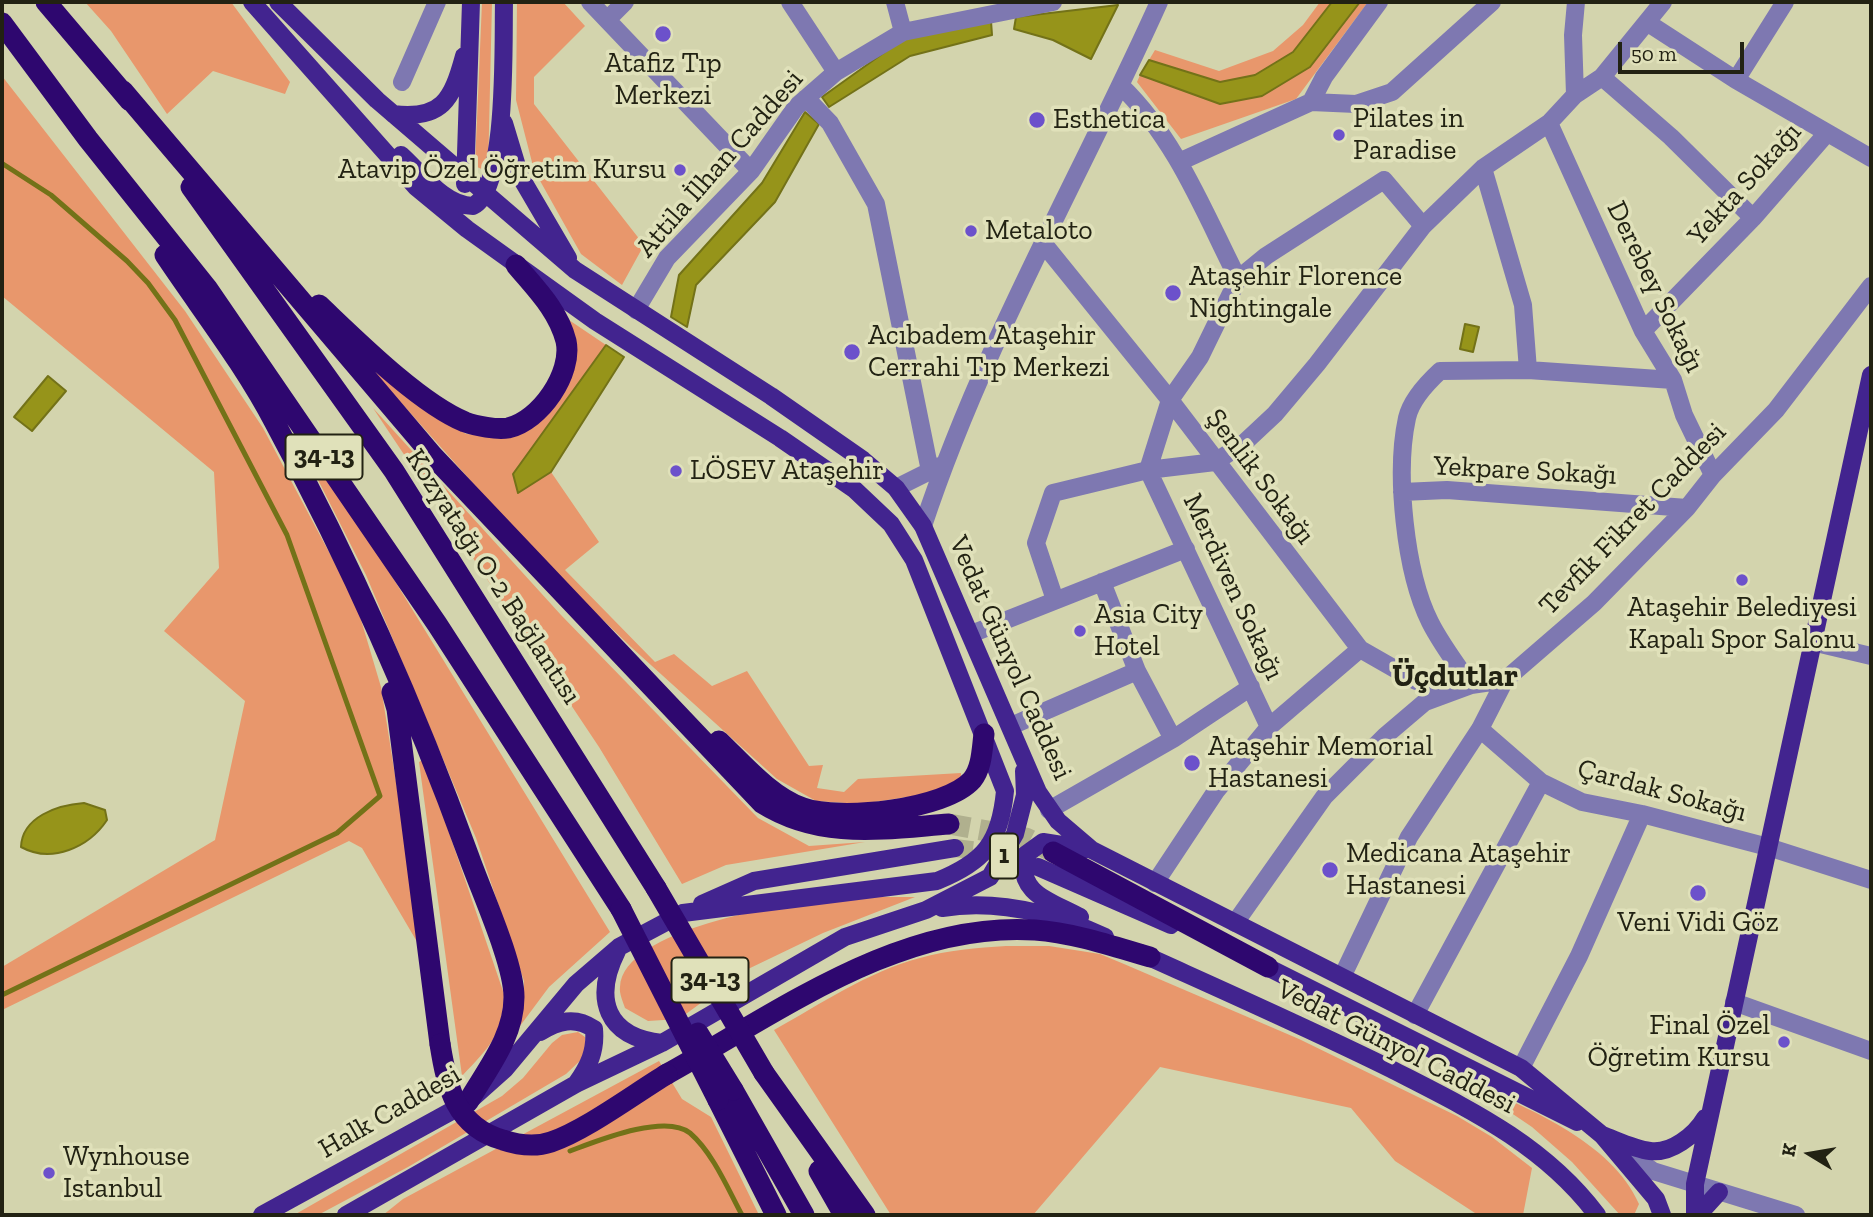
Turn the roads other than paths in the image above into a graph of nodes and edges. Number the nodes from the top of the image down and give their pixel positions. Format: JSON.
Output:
{"nodes":[{"id":1,"x":46,"y":2,"type":"edge"},
{"id":2,"x":252,"y":2,"type":"edge"},
{"id":3,"x":278,"y":2,"type":"edge"},
{"id":4,"x":437,"y":2,"type":"edge"},
{"id":5,"x":471,"y":2,"type":"edge"},
{"id":6,"x":504,"y":2,"type":"edge"},
{"id":7,"x":590,"y":2,"type":"edge"},
{"id":8,"x":625,"y":2,"type":"edge"},
{"id":9,"x":790,"y":2,"type":"edge"},
{"id":10,"x":895,"y":2,"type":"edge"},
{"id":11,"x":1053,"y":2,"type":"edge"},
{"id":12,"x":1159,"y":2,"type":"edge"},
{"id":13,"x":1380,"y":2,"type":"edge"},
{"id":14,"x":1492,"y":2,"type":"edge"},
{"id":15,"x":1576,"y":2,"type":"edge"},
{"id":16,"x":1663,"y":2,"type":"edge"},
{"id":17,"x":1785,"y":2,"type":"edge"},
{"id":18,"x":607,"y":20,"type":"junction"},
{"id":19,"x":2,"y":23,"type":"edge"},
{"id":20,"x":1648,"y":23,"type":"junction"},
{"id":21,"x":470,"y":32,"type":"junction"},
{"id":22,"x":903,"y":32,"type":"junction"},
{"id":23,"x":836,"y":72,"type":"junction"},
{"id":24,"x":1602,"y":77,"type":"junction"},
{"id":25,"x":1736,"y":80,"type":"junction"},
{"id":26,"x":402,"y":82,"type":"dead end"},
{"id":27,"x":1121,"y":86,"type":"junction"},
{"id":28,"x":123,"y":91,"type":"junction"},
{"id":29,"x":1575,"y":95,"type":"junction"},
{"id":30,"x":806,"y":98,"type":"junction"},
{"id":31,"x":1311,"y":103,"type":"junction"},
{"id":32,"x":393,"y":114,"type":"junction"},
{"id":33,"x":501,"y":114,"type":"junction"},
{"id":34,"x":351,"y":117,"type":"junction"},
{"id":35,"x":1549,"y":123,"type":"junction"},
{"id":36,"x":1827,"y":133,"type":"junction"},
{"id":37,"x":88,"y":139,"type":"junction"},
{"id":38,"x":1871,"y":158,"type":"edge"},
{"id":39,"x":1179,"y":162,"type":"junction"},
{"id":40,"x":1483,"y":169,"type":"junction"},
{"id":41,"x":751,"y":171,"type":"junction"},
{"id":42,"x":465,"y":178,"type":"junction"},
{"id":43,"x":486,"y":195,"type":"junction"},
{"id":44,"x":466,"y":206,"type":"junction"},
{"id":45,"x":1753,"y":218,"type":"junction"},
{"id":46,"x":1423,"y":226,"type":"junction"},
{"id":47,"x":467,"y":229,"type":"junction"},
{"id":48,"x":254,"y":242,"type":"junction"},
{"id":49,"x":1043,"y":243,"type":"junction"},
{"id":50,"x":516,"y":265,"type":"junction"},
{"id":51,"x":575,"y":270,"type":"junction"},
{"id":52,"x":1238,"y":279,"type":"junction"},
{"id":53,"x":1871,"y":286,"type":"edge"},
{"id":54,"x":636,"y":310,"type":"junction"},
{"id":55,"x":1643,"y":331,"type":"junction"},
{"id":56,"x":1528,"y":370,"type":"junction"},
{"id":57,"x":1871,"y":375,"type":"edge"},
{"id":58,"x":1673,"y":380,"type":"junction"},
{"id":59,"x":1170,"y":400,"type":"junction"},
{"id":60,"x":1215,"y":462,"type":"junction"},
{"id":61,"x":937,"y":468,"type":"junction"},
{"id":62,"x":1148,"y":470,"type":"junction"},
{"id":63,"x":1713,"y":475,"type":"junction"},
{"id":64,"x":896,"y":488,"type":"junction"},
{"id":65,"x":1402,"y":492,"type":"junction"},
{"id":66,"x":1687,"y":508,"type":"junction"},
{"id":67,"x":923,"y":526,"type":"junction"},
{"id":68,"x":1186,"y":550,"type":"junction"},
{"id":69,"x":1102,"y":582,"type":"junction"},
{"id":70,"x":1055,"y":600,"type":"junction"},
{"id":71,"x":367,"y":607,"type":"junction"},
{"id":72,"x":971,"y":634,"type":"junction"},
{"id":73,"x":1812,"y":642,"type":"junction"},
{"id":74,"x":617,"y":648,"type":"junction"},
{"id":75,"x":1360,"y":649,"type":"junction"},
{"id":76,"x":1871,"y":656,"type":"edge"},
{"id":77,"x":1137,"y":671,"type":"junction"},
{"id":78,"x":1505,"y":680,"type":"junction"},
{"id":79,"x":1471,"y":685,"type":"junction"},
{"id":80,"x":1251,"y":687,"type":"junction"},
{"id":81,"x":1011,"y":726,"type":"junction"},
{"id":82,"x":1269,"y":727,"type":"junction"},
{"id":83,"x":1480,"y":729,"type":"junction"},
{"id":84,"x":984,"y":734,"type":"junction"},
{"id":85,"x":1172,"y":739,"type":"junction"},
{"id":86,"x":1023,"y":764,"type":"junction"},
{"id":87,"x":1541,"y":782,"type":"junction"},
{"id":88,"x":1049,"y":810,"type":"junction"},
{"id":89,"x":1642,"y":814,"type":"junction"},
{"id":90,"x":949,"y":824,"type":"tunnel mouth"},
{"id":91,"x":1768,"y":847,"type":"junction"},
{"id":92,"x":955,"y":848,"type":"tunnel mouth"},
{"id":93,"x":1092,"y":850,"type":"junction"},
{"id":94,"x":1045,"y":860,"type":"tunnel mouth"},
{"id":95,"x":1871,"y":880,"type":"edge"},
{"id":96,"x":1155,"y":883,"type":"junction"},
{"id":97,"x":926,"y":910,"type":"junction"},
{"id":98,"x":682,"y":913,"type":"junction"},
{"id":99,"x":1235,"y":923,"type":"junction"},
{"id":100,"x":618,"y":947,"type":"junction"},
{"id":101,"x":1150,"y":957,"type":"junction"},
{"id":102,"x":1268,"y":967,"type":"joint"},
{"id":103,"x":1342,"y":977,"type":"junction"},
{"id":104,"x":1734,"y":1002,"type":"junction"},
{"id":105,"x":1415,"y":1015,"type":"junction"},
{"id":106,"x":537,"y":1034,"type":"junction"},
{"id":107,"x":662,"y":1043,"type":"junction"},
{"id":108,"x":1871,"y":1051,"type":"edge"},
{"id":109,"x":1521,"y":1068,"type":"junction"},
{"id":110,"x":764,"y":1073,"type":"junction"},
{"id":111,"x":576,"y":1084,"type":"junction"},
{"id":112,"x":725,"y":1095,"type":"junction"},
{"id":113,"x":1714,"y":1095,"type":"junction"},
{"id":114,"x":468,"y":1102,"type":"junction"},
{"id":115,"x":1602,"y":1135,"type":"junction"},
{"id":116,"x":1695,"y":1184,"type":"junction"},
{"id":117,"x":1719,"y":1192,"type":"junction"},
{"id":118,"x":1657,"y":1210,"type":"edge"},
{"id":119,"x":261,"y":1215,"type":"edge"},
{"id":120,"x":346,"y":1215,"type":"edge"},
{"id":121,"x":776,"y":1215,"type":"edge"},
{"id":122,"x":804,"y":1215,"type":"edge"},
{"id":123,"x":844,"y":1215,"type":"edge"},
{"id":124,"x":865,"y":1215,"type":"edge"},
{"id":125,"x":1597,"y":1215,"type":"edge"},
{"id":126,"x":1697,"y":1215,"type":"edge"},
{"id":127,"x":1796,"y":1215,"type":"edge"}],
"edges":[{"from":1,"to":28,"type":"highway","name":"Kozyatağı O-2 Bağlantısı","number":"34-13"},
{"from":2,"to":34,"type":"main road"},
{"from":3,"to":32,"type":"main road"},
{"from":4,"to":26,"type":"street"},
{"from":5,"to":21,"type":"main road"},
{"from":6,"to":33,"type":"main road"},
{"from":7,"to":18,"type":"street"},
{"from":8,"to":18,"type":"street"},
{"from":9,"to":23,"type":"street"},
{"from":10,"to":22,"type":"street"},
{"from":11,"to":22,"type":"street","name":"Attila İlhan Caddesi"},
{"from":12,"to":27,"type":"street"},
{"from":13,"to":31,"type":"street"},
{"from":14,"to":31,"type":"street"},
{"from":15,"to":29,"type":"street"},
{"from":16,"to":20,"type":"street"},
{"from":17,"to":25,"type":"street"},
{"from":18,"to":41,"type":"street"},
{"from":19,"to":37,"type":"highway","number":"34-13"},
{"from":20,"to":24,"type":"street"},
{"from":20,"to":25,"type":"street"},
{"from":21,"to":32,"type":"main road"},
{"from":21,"to":42,"type":"main road"},
{"from":22,"to":23,"type":"street","name":"Attila İlhan Caddesi"},
{"from":23,"to":30,"type":"street","name":"Attila İlhan Caddesi"},
{"from":24,"to":29,"type":"street"},
{"from":24,"to":45,"type":"street"},
{"from":25,"to":36,"type":"street"},
{"from":27,"to":39,"type":"street"},
{"from":27,"to":49,"type":"street"},
{"from":28,"to":48,"type":"highway"},
{"from":28,"to":110,"type":"highway","name":"Kozyatağı O-2 Bağlantısı","number":"34-13","bridge":true},
{"from":29,"to":35,"type":"street"},
{"from":30,"to":41,"type":"street","name":"Attila İlhan Caddesi"},
{"from":30,"to":61,"type":"street"},
{"from":31,"to":39,"type":"street"},
{"from":32,"to":42,"type":"main road"},
{"from":33,"to":43,"type":"main road"},
{"from":33,"to":51,"type":"main road"},
{"from":34,"to":44,"type":"main road"},
{"from":34,"to":47,"type":"main road"},
{"from":35,"to":40,"type":"street"},
{"from":35,"to":55,"type":"street","name":"Derebey Sokağı"},
{"from":36,"to":38,"type":"street"},
{"from":36,"to":45,"type":"street","name":"Yekta Sokağı"},
{"from":37,"to":71,"type":"highway"},
{"from":37,"to":112,"type":"highway","number":"34-13","bridge":true},
{"from":39,"to":52,"type":"street"},
{"from":40,"to":46,"type":"street"},
{"from":40,"to":56,"type":"street"},
{"from":41,"to":54,"type":"street","name":"Attila İlhan Caddesi"},
{"from":42,"to":43,"type":"main road","name":"Vedat Günyol Caddesi"},
{"from":42,"to":44,"type":"main road"},
{"from":43,"to":44,"type":"main road"},
{"from":43,"to":51,"type":"main road","name":"Vedat Günyol Caddesi"},
{"from":44,"to":47,"type":"main road"},
{"from":45,"to":55,"type":"street","name":"Yekta Sokağı"},
{"from":46,"to":52,"type":"street"},
{"from":46,"to":60,"type":"street"},
{"from":47,"to":50,"type":"main road","name":"Vedat Günyol Caddesi"},
{"from":48,"to":50,"type":"highway"},
{"from":48,"to":74,"type":"highway"},
{"from":49,"to":59,"type":"street","name":"Şenlik Sokağı"},
{"from":49,"to":61,"type":"street"},
{"from":50,"to":84,"type":"main road","name":"Vedat Günyol Caddesi"},
{"from":51,"to":54,"type":"main road","name":"Vedat Günyol Caddesi"},
{"from":52,"to":59,"type":"street"},
{"from":53,"to":63,"type":"street","name":"Tevfik Fikret Caddesi"},
{"from":54,"to":64,"type":"main road","name":"Vedat Günyol Caddesi"},
{"from":55,"to":58,"type":"street","name":"Derebey Sokağı"},
{"from":56,"to":58,"type":"street"},
{"from":56,"to":65,"type":"street"},
{"from":57,"to":73,"type":"main road"},
{"from":58,"to":63,"type":"street","name":"Derebey Sokağı"},
{"from":59,"to":60,"type":"street","name":"Şenlik Sokağı"},
{"from":59,"to":62,"type":"street"},
{"from":60,"to":62,"type":"street"},
{"from":60,"to":75,"type":"street","name":"Şenlik Sokağı"},
{"from":61,"to":64,"type":"street"},
{"from":61,"to":67,"type":"street"},
{"from":62,"to":68,"type":"street","name":"Merdiven Sokağı"},
{"from":62,"to":70,"type":"street"},
{"from":63,"to":66,"type":"street","name":"Tevfik Fikret Caddesi"},
{"from":64,"to":67,"type":"main road","name":"Vedat Günyol Caddesi"},
{"from":65,"to":66,"type":"street","name":"Yekpare Sokağı"},
{"from":65,"to":79,"type":"street"},
{"from":66,"to":78,"type":"street","name":"Tevfik Fikret Caddesi"},
{"from":67,"to":72,"type":"main road","name":"Vedat Günyol Caddesi"},
{"from":68,"to":69,"type":"street"},
{"from":68,"to":80,"type":"street","name":"Merdiven Sokağı"},
{"from":69,"to":70,"type":"street"},
{"from":69,"to":77,"type":"street"},
{"from":70,"to":72,"type":"street"},
{"from":71,"to":101,"type":"highway","bridge":true},
{"from":71,"to":114,"type":"highway"},
{"from":72,"to":81,"type":"main road","name":"Vedat Günyol Caddesi"},
{"from":73,"to":76,"type":"street"},
{"from":73,"to":91,"type":"main road"},
{"from":74,"to":84,"type":"highway"},
{"from":74,"to":90,"type":"highway"},
{"from":75,"to":79,"type":"street","name":"Şenlik Sokağı"},
{"from":75,"to":82,"type":"street"},
{"from":77,"to":81,"type":"street"},
{"from":77,"to":85,"type":"street"},
{"from":78,"to":79,"type":"street"},
{"from":78,"to":83,"type":"street","name":"Tevfik Fikret Caddesi"},
{"from":79,"to":99,"type":"street"},
{"from":80,"to":82,"type":"street","name":"Merdiven Sokağı"},
{"from":80,"to":85,"type":"street"},
{"from":81,"to":86,"type":"main road","name":"Vedat Günyol Caddesi"},
{"from":82,"to":96,"type":"street"},
{"from":83,"to":87,"type":"street","name":"Çardak Sokağı"},
{"from":83,"to":103,"type":"street","name":"Tevfik Fikret Caddesi"},
{"from":84,"to":98,"type":"main road","name":"Vedat Günyol Caddesi"},
{"from":85,"to":88,"type":"street"},
{"from":86,"to":88,"type":"main road","name":"Vedat Günyol Caddesi"},
{"from":86,"to":97,"type":"main road","number":"1"},
{"from":87,"to":89,"type":"street","name":"Çardak Sokağı"},
{"from":87,"to":105,"type":"street"},
{"from":88,"to":93,"type":"main road","name":"Vedat Günyol Caddesi"},
{"from":89,"to":91,"type":"street","name":"Çardak Sokağı"},
{"from":89,"to":109,"type":"street"},
{"from":91,"to":95,"type":"street","name":"Çardak Sokağı"},
{"from":91,"to":104,"type":"main road"},
{"from":92,"to":98,"type":"main road"},
{"from":93,"to":96,"type":"main road","name":"Vedat Günyol Caddesi"},
{"from":93,"to":101,"type":"main road"},
{"from":94,"to":102,"type":"highway"},
{"from":96,"to":99,"type":"main road","name":"Vedat Günyol Caddesi"},
{"from":97,"to":101,"type":"main road"},
{"from":97,"to":107,"type":"main road"},
{"from":98,"to":100,"type":"main road","name":"Vedat Günyol Caddesi"},
{"from":99,"to":103,"type":"main road","name":"Vedat Günyol Caddesi"},
{"from":100,"to":106,"type":"main road","name":"Halk Caddesi"},
{"from":100,"to":107,"type":"main road"},
{"from":101,"to":125,"type":"main road","name":"Vedat Günyol Caddesi"},
{"from":102,"to":115,"type":"main road"},
{"from":103,"to":105,"type":"main road","name":"Vedat Günyol Caddesi"},
{"from":104,"to":108,"type":"street"},
{"from":104,"to":113,"type":"main road"},
{"from":105,"to":109,"type":"main road","name":"Vedat Günyol Caddesi"},
{"from":106,"to":111,"type":"main road"},
{"from":106,"to":114,"type":"main road","name":"Halk Caddesi"},
{"from":107,"to":111,"type":"main road"},
{"from":109,"to":115,"type":"main road","name":"Vedat Günyol Caddesi"},
{"from":110,"to":123,"type":"highway","name":"Kozyatağı O-2 Bağlantısı","number":"34-13"},
{"from":110,"to":124,"type":"highway"},
{"from":111,"to":120,"type":"main road"},
{"from":112,"to":121,"type":"highway"},
{"from":112,"to":122,"type":"highway"},
{"from":113,"to":115,"type":"main road"},
{"from":113,"to":116,"type":"main road"},
{"from":114,"to":119,"type":"main road","name":"Halk Caddesi"},
{"from":115,"to":116,"type":"street"},
{"from":115,"to":118,"type":"main road","name":"Vedat Günyol Caddesi"},
{"from":116,"to":117,"type":"street"},
{"from":116,"to":126,"type":"main road"},
{"from":117,"to":126,"type":"main road"},
{"from":117,"to":127,"type":"street"}]}
